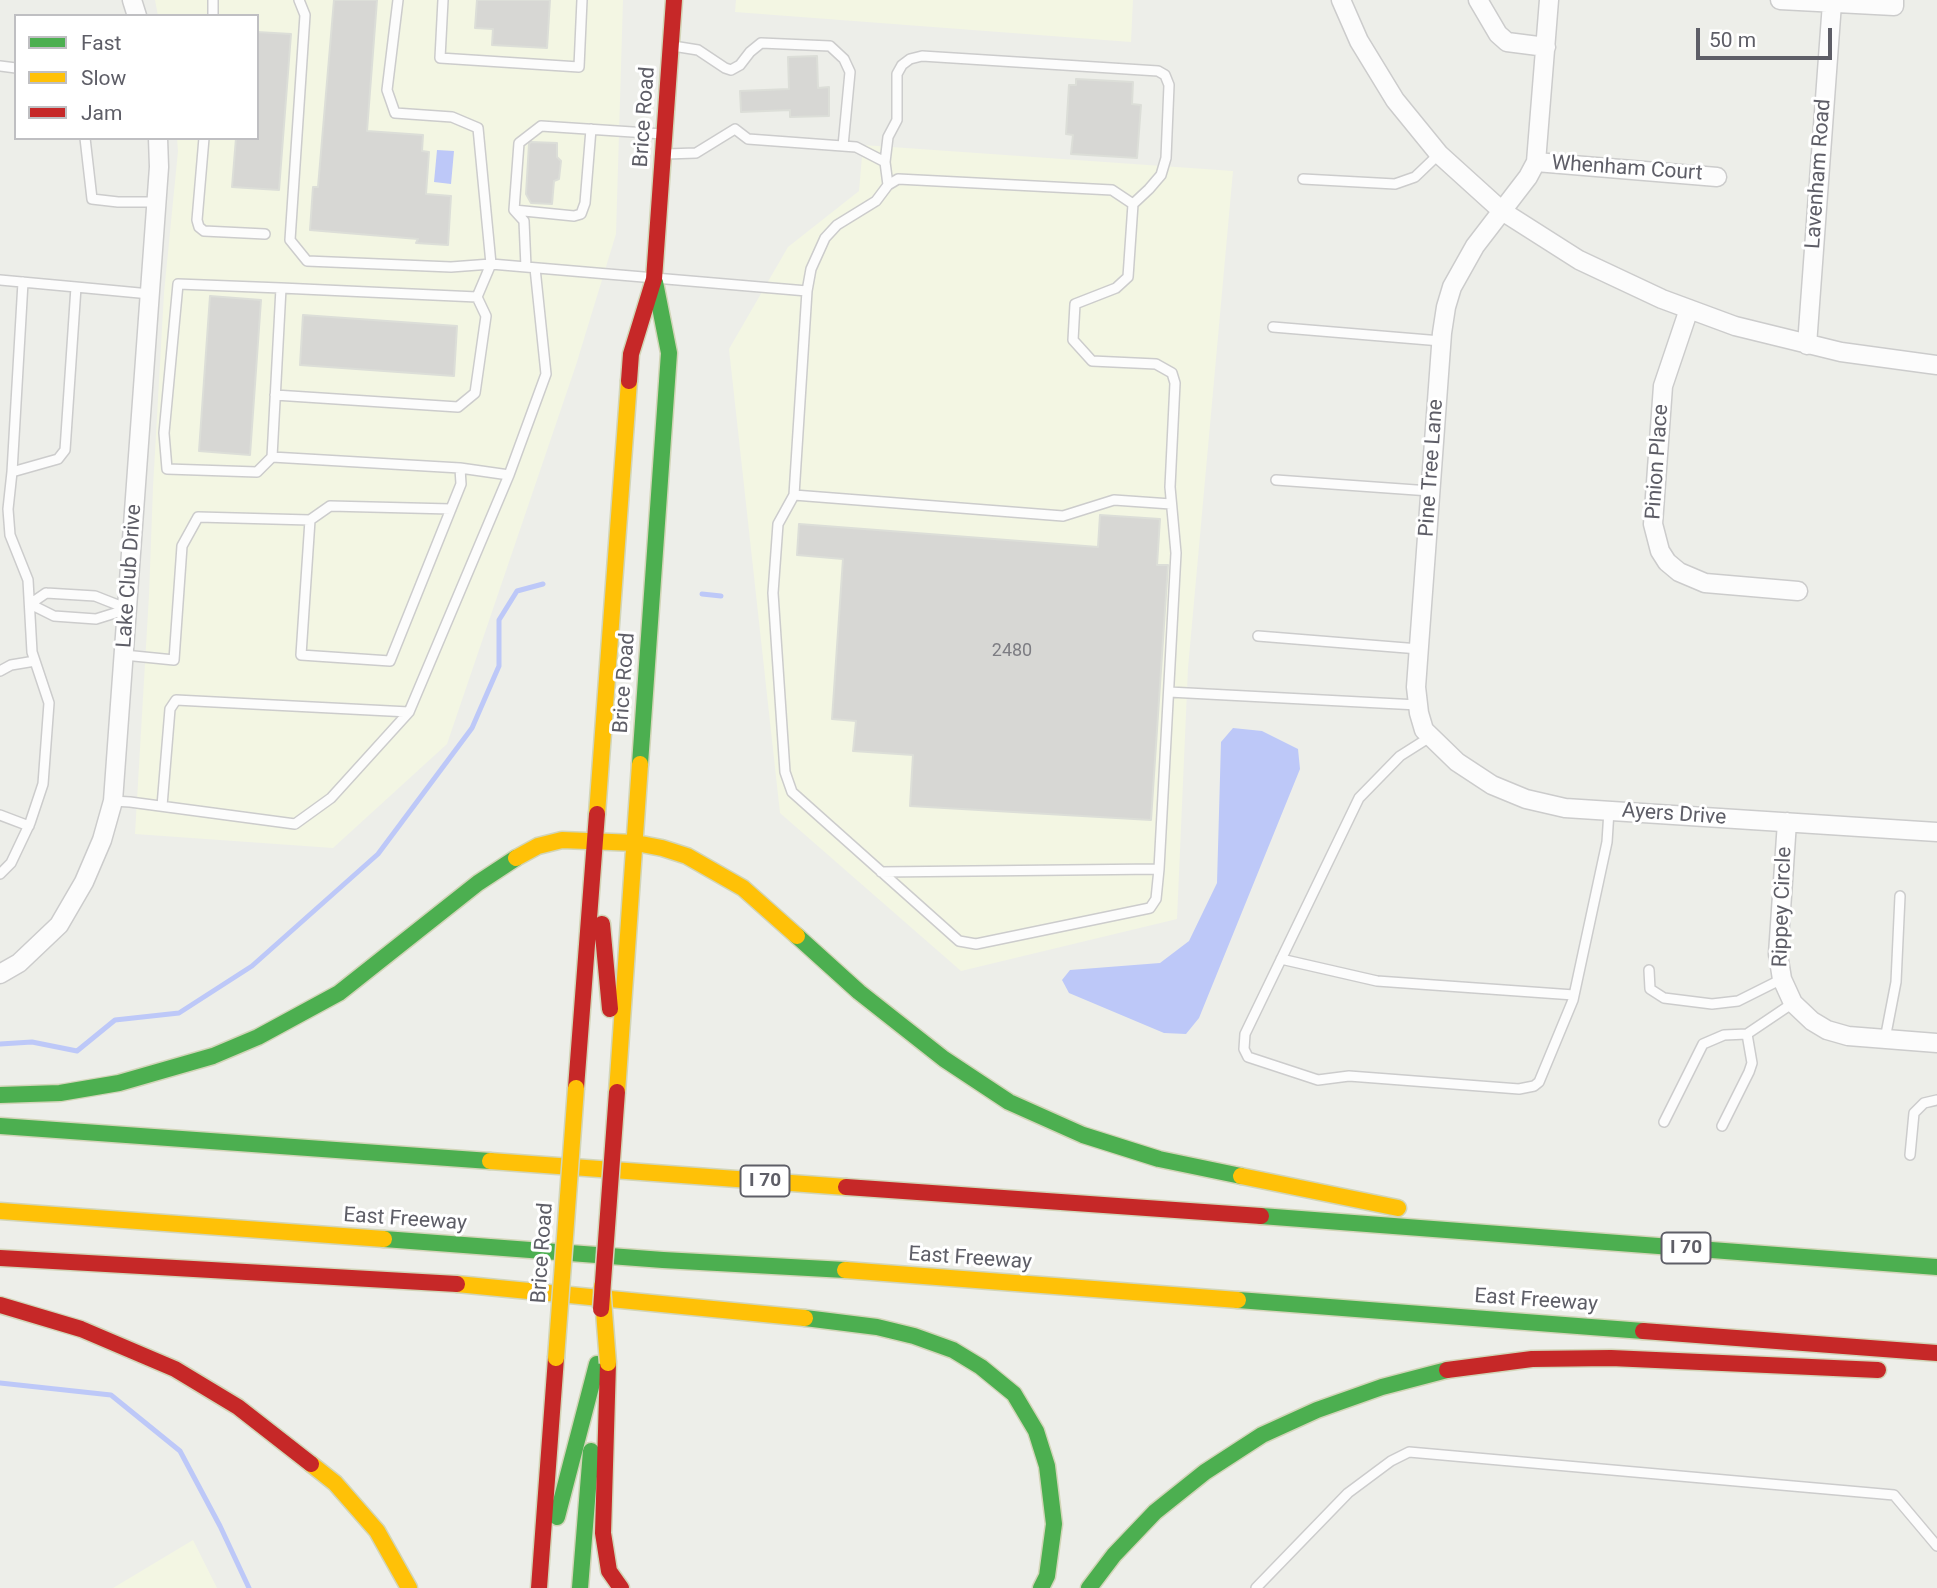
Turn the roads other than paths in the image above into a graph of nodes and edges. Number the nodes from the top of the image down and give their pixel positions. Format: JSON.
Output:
{"nodes":[{"id":1,"x":299,"y":0,"type":"edge"},
{"id":2,"x":398,"y":0,"type":"edge"},
{"id":3,"x":443,"y":0,"type":"edge"},
{"id":4,"x":582,"y":0,"type":"edge"},
{"id":5,"x":674,"y":0,"type":"edge"},
{"id":6,"x":1341,"y":0,"type":"edge"},
{"id":7,"x":1478,"y":0,"type":"edge"},
{"id":8,"x":1549,"y":0,"type":"edge"},
{"id":9,"x":1780,"y":0,"type":"edge"},
{"id":10,"x":1894,"y":0,"type":"edge"},
{"id":11,"x":1832,"y":3,"type":"junction"},
{"id":12,"x":671,"y":46,"type":"junction"},
{"id":13,"x":1546,"y":47,"type":"junction"},
{"id":14,"x":591,"y":129,"type":"junction"},
{"id":15,"x":664,"y":135,"type":"junction"},
{"id":16,"x":85,"y":140,"type":"edge"},
{"id":17,"x":158,"y":140,"type":"edge"},
{"id":18,"x":204,"y":140,"type":"edge"},
{"id":19,"x":843,"y":146,"type":"junction"},
{"id":20,"x":663,"y":154,"type":"junction"},
{"id":21,"x":1439,"y":154,"type":"junction"},
{"id":22,"x":885,"y":162,"type":"junction"},
{"id":23,"x":1536,"y":162,"type":"junction"},
{"id":24,"x":1717,"y":177,"type":"dead end"},
{"id":25,"x":1303,"y":179,"type":"dead end"},
{"id":26,"x":888,"y":185,"type":"junction"},
{"id":27,"x":156,"y":202,"type":"junction"},
{"id":28,"x":1133,"y":204,"type":"junction"},
{"id":29,"x":514,"y":210,"type":"junction"},
{"id":30,"x":1502,"y":211,"type":"junction"},
{"id":31,"x":265,"y":233,"type":"dead end"},
{"id":32,"x":491,"y":264,"type":"junction"},
{"id":33,"x":530,"y":267,"type":"junction"},
{"id":34,"x":654,"y":279,"type":"junction"},
{"id":35,"x":0,"y":280,"type":"edge"},
{"id":36,"x":23,"y":282,"type":"junction"},
{"id":37,"x":76,"y":287,"type":"junction"},
{"id":38,"x":281,"y":288,"type":"junction"},
{"id":39,"x":807,"y":291,"type":"junction"},
{"id":40,"x":150,"y":293,"type":"junction"},
{"id":41,"x":477,"y":297,"type":"junction"},
{"id":42,"x":1689,"y":309,"type":"junction"},
{"id":43,"x":1273,"y":327,"type":"dead end"},
{"id":44,"x":1441,"y":341,"type":"junction"},
{"id":45,"x":1807,"y":345,"type":"junction"},
{"id":46,"x":1937,"y":365,"type":"edge"},
{"id":47,"x":275,"y":395,"type":"junction"},
{"id":48,"x":272,"y":457,"type":"junction"},
{"id":49,"x":460,"y":468,"type":"junction"},
{"id":50,"x":12,"y":471,"type":"junction"},
{"id":51,"x":509,"y":475,"type":"junction"},
{"id":52,"x":1276,"y":480,"type":"dead end"},
{"id":53,"x":1430,"y":491,"type":"junction"},
{"id":54,"x":794,"y":495,"type":"junction"},
{"id":55,"x":0,"y":499,"type":"edge"},
{"id":56,"x":1171,"y":504,"type":"junction"},
{"id":57,"x":8,"y":509,"type":"junction"},
{"id":58,"x":450,"y":509,"type":"junction"},
{"id":59,"x":310,"y":520,"type":"junction"},
{"id":60,"x":1798,"y":591,"type":"dead end"},
{"id":61,"x":30,"y":604,"type":"junction"},
{"id":62,"x":128,"y":609,"type":"junction"},
{"id":63,"x":1258,"y":636,"type":"dead end"},
{"id":64,"x":1419,"y":649,"type":"junction"},
{"id":65,"x":124,"y":655,"type":"junction"},
{"id":66,"x":35,"y":661,"type":"junction"},
{"id":67,"x":0,"y":671,"type":"edge"},
{"id":68,"x":1169,"y":692,"type":"junction"},
{"id":69,"x":1418,"y":705,"type":"junction"},
{"id":70,"x":409,"y":712,"type":"junction"},
{"id":71,"x":1430,"y":737,"type":"junction"},
{"id":72,"x":113,"y":802,"type":"junction"},
{"id":73,"x":162,"y":806,"type":"junction"},
{"id":74,"x":1609,"y":811,"type":"junction"},
{"id":75,"x":0,"y":815,"type":"edge"},
{"id":76,"x":1787,"y":822,"type":"junction"},
{"id":77,"x":29,"y":826,"type":"junction"},
{"id":78,"x":1937,"y":832,"type":"edge"},
{"id":79,"x":595,"y":841,"type":"junction"},
{"id":80,"x":636,"y":843,"type":"junction"},
{"id":81,"x":1159,"y":869,"type":"junction"},
{"id":82,"x":881,"y":872,"type":"junction"},
{"id":83,"x":0,"y":874,"type":"edge"},
{"id":84,"x":1900,"y":897,"type":"dead end"},
{"id":85,"x":1281,"y":959,"type":"junction"},
{"id":86,"x":1649,"y":970,"type":"dead end"},
{"id":87,"x":0,"y":974,"type":"edge"},
{"id":88,"x":1782,"y":979,"type":"junction"},
{"id":89,"x":1574,"y":995,"type":"junction"},
{"id":90,"x":1793,"y":1003,"type":"junction"},
{"id":91,"x":1747,"y":1034,"type":"junction"},
{"id":92,"x":1885,"y":1039,"type":"junction"},
{"id":93,"x":1937,"y":1043,"type":"edge"},
{"id":94,"x":617,"y":1092,"type":"junction"},
{"id":95,"x":0,"y":1095,"type":"edge"},
{"id":96,"x":1937,"y":1100,"type":"edge"},
{"id":97,"x":1664,"y":1122,"type":"dead end"},
{"id":98,"x":0,"y":1126,"type":"edge"},
{"id":99,"x":1722,"y":1126,"type":"dead end"},
{"id":100,"x":1910,"y":1155,"type":"dead end"},
{"id":101,"x":0,"y":1211,"type":"edge"},
{"id":102,"x":1531,"y":1236,"type":"junction"},
{"id":103,"x":0,"y":1258,"type":"edge"},
{"id":104,"x":1937,"y":1267,"type":"edge"},
{"id":105,"x":0,"y":1305,"type":"edge"},
{"id":106,"x":1937,"y":1353,"type":"edge"},
{"id":107,"x":603,"y":1364,"type":"junction"},
{"id":108,"x":1896,"y":1371,"type":"dead end"},
{"id":109,"x":1937,"y":1546,"type":"edge"},
{"id":110,"x":539,"y":1586,"type":"edge"},
{"id":111,"x":409,"y":1588,"type":"edge"},
{"id":112,"x":580,"y":1588,"type":"edge"},
{"id":113,"x":621,"y":1588,"type":"edge"},
{"id":114,"x":1041,"y":1588,"type":"edge"},
{"id":115,"x":1088,"y":1588,"type":"edge"},
{"id":116,"x":1256,"y":1588,"type":"edge"}],
"edges":[{"from":1,"to":32,"type":"lane"},
{"from":2,"to":32,"type":"lane"},
{"from":3,"to":4,"type":"lane"},
{"from":5,"to":12,"type":"main road","name":"Brice Road"},
{"from":6,"to":21,"type":"street"},
{"from":7,"to":13,"type":"street"},
{"from":8,"to":13,"type":"street"},
{"from":9,"to":11,"type":"street"},
{"from":10,"to":11,"type":"street"},
{"from":11,"to":45,"type":"street","name":"Lavenham Road"},
{"from":12,"to":15,"type":"main road","name":"Brice Road"},
{"from":12,"to":19,"type":"lane"},
{"from":13,"to":23,"type":"street"},
{"from":14,"to":15,"type":"lane"},
{"from":14,"to":29,"type":"lane"},
{"from":14,"to":29,"type":"lane"},
{"from":15,"to":20,"type":"main road","name":"Brice Road"},
{"from":16,"to":27,"type":"lane"},
{"from":17,"to":27,"type":"street","name":"Lake Club Drive"},
{"from":18,"to":31,"type":"lane"},
{"from":19,"to":20,"type":"lane"},
{"from":19,"to":22,"type":"lane"},
{"from":20,"to":34,"type":"main road","name":"Brice Road"},
{"from":21,"to":25,"type":"lane"},
{"from":21,"to":30,"type":"street"},
{"from":22,"to":26,"type":"lane"},
{"from":22,"to":28,"type":"lane"},
{"from":23,"to":24,"type":"street","name":"Whenham Court"},
{"from":23,"to":30,"type":"street","name":"Pine Tree Lane"},
{"from":26,"to":28,"type":"lane"},
{"from":26,"to":39,"type":"lane"},
{"from":27,"to":40,"type":"street","name":"Lake Club Drive"},
{"from":28,"to":56,"type":"lane"},
{"from":29,"to":33,"type":"lane"},
{"from":30,"to":42,"type":"street"},
{"from":30,"to":44,"type":"street","name":"Pine Tree Lane"},
{"from":32,"to":33,"type":"lane"},
{"from":32,"to":41,"type":"lane"},
{"from":33,"to":34,"type":"lane"},
{"from":33,"to":51,"type":"lane"},
{"from":34,"to":39,"type":"lane"},
{"from":34,"to":79,"type":"main road","name":"Brice Road"},
{"from":34,"to":80,"type":"main road","name":"Brice Road"},
{"from":35,"to":36,"type":"lane"},
{"from":36,"to":37,"type":"lane"},
{"from":36,"to":50,"type":"lane"},
{"from":37,"to":40,"type":"lane"},
{"from":37,"to":50,"type":"lane"},
{"from":38,"to":41,"type":"lane"},
{"from":38,"to":47,"type":"lane"},
{"from":38,"to":48,"type":"lane"},
{"from":39,"to":54,"type":"lane"},
{"from":40,"to":62,"type":"street","name":"Lake Club Drive"},
{"from":41,"to":47,"type":"lane"},
{"from":42,"to":45,"type":"street"},
{"from":42,"to":60,"type":"street","name":"Pinion Place"},
{"from":43,"to":44,"type":"lane"},
{"from":44,"to":53,"type":"street","name":"Pine Tree Lane"},
{"from":45,"to":46,"type":"street"},
{"from":47,"to":48,"type":"lane"},
{"from":48,"to":49,"type":"lane"},
{"from":49,"to":51,"type":"lane"},
{"from":49,"to":58,"type":"lane"},
{"from":50,"to":57,"type":"lane"},
{"from":51,"to":70,"type":"lane"},
{"from":52,"to":53,"type":"lane"},
{"from":53,"to":64,"type":"street","name":"Pine Tree Lane"},
{"from":54,"to":56,"type":"lane"},
{"from":54,"to":82,"type":"lane"},
{"from":55,"to":57,"type":"lane"},
{"from":56,"to":68,"type":"lane"},
{"from":57,"to":61,"type":"lane"},
{"from":58,"to":59,"type":"lane"},
{"from":58,"to":59,"type":"lane"},
{"from":59,"to":65,"type":"lane"},
{"from":61,"to":62,"type":"lane"},
{"from":61,"to":62,"type":"lane"},
{"from":61,"to":66,"type":"lane"},
{"from":62,"to":65,"type":"street","name":"Lake Club Drive"},
{"from":63,"to":64,"type":"lane"},
{"from":64,"to":69,"type":"street","name":"Pine Tree Lane"},
{"from":65,"to":72,"type":"street","name":"Lake Club Drive"},
{"from":66,"to":67,"type":"lane"},
{"from":66,"to":77,"type":"lane"},
{"from":68,"to":69,"type":"lane"},
{"from":68,"to":81,"type":"lane"},
{"from":69,"to":71,"type":"street","name":"Pine Tree Lane"},
{"from":70,"to":73,"type":"lane"},
{"from":70,"to":73,"type":"lane"},
{"from":71,"to":74,"type":"street","name":"Ayers Drive"},
{"from":71,"to":85,"type":"lane"},
{"from":72,"to":73,"type":"lane"},
{"from":72,"to":87,"type":"street","name":"Lake Club Drive"},
{"from":74,"to":76,"type":"street","name":"Ayers Drive"},
{"from":74,"to":89,"type":"lane"},
{"from":75,"to":77,"type":"lane"},
{"from":76,"to":78,"type":"street","name":"Ayers Drive"},
{"from":76,"to":88,"type":"street","name":"Rippey Circle"},
{"from":77,"to":83,"type":"lane"},
{"from":79,"to":80,"type":"main road"},
{"from":79,"to":94,"type":"main road","name":"Brice Road"},
{"from":79,"to":95,"type":"main road"},
{"from":79,"to":110,"type":"main road","name":"Brice Road","bridge":true},
{"from":80,"to":94,"type":"main road","name":"Brice Road"},
{"from":80,"to":102,"type":"main road"},
{"from":81,"to":82,"type":"lane"},
{"from":81,"to":82,"type":"lane"},
{"from":84,"to":92,"type":"lane"},
{"from":85,"to":89,"type":"lane"},
{"from":85,"to":89,"type":"lane"},
{"from":86,"to":88,"type":"lane"},
{"from":88,"to":90,"type":"street","name":"Rippey Circle"},
{"from":90,"to":91,"type":"lane"},
{"from":90,"to":92,"type":"street","name":"Rippey Circle"},
{"from":91,"to":97,"type":"lane"},
{"from":91,"to":99,"type":"lane"},
{"from":92,"to":93,"type":"street","name":"Rippey Circle"},
{"from":94,"to":107,"type":"main road","name":"Brice Road","bridge":true},
{"from":96,"to":100,"type":"lane"},
{"from":98,"to":102,"type":"main road","number":"I 70"},
{"from":101,"to":106,"type":"main road","name":"East Freeway"},
{"from":102,"to":104,"type":"main road","number":"I 70"},
{"from":103,"to":114,"type":"main road"},
{"from":105,"to":111,"type":"main road"},
{"from":107,"to":110,"type":"main road","name":"Brice Road"},
{"from":107,"to":112,"type":"main road"},
{"from":107,"to":113,"type":"main road"},
{"from":108,"to":115,"type":"main road"},
{"from":109,"to":116,"type":"lane"}]}
